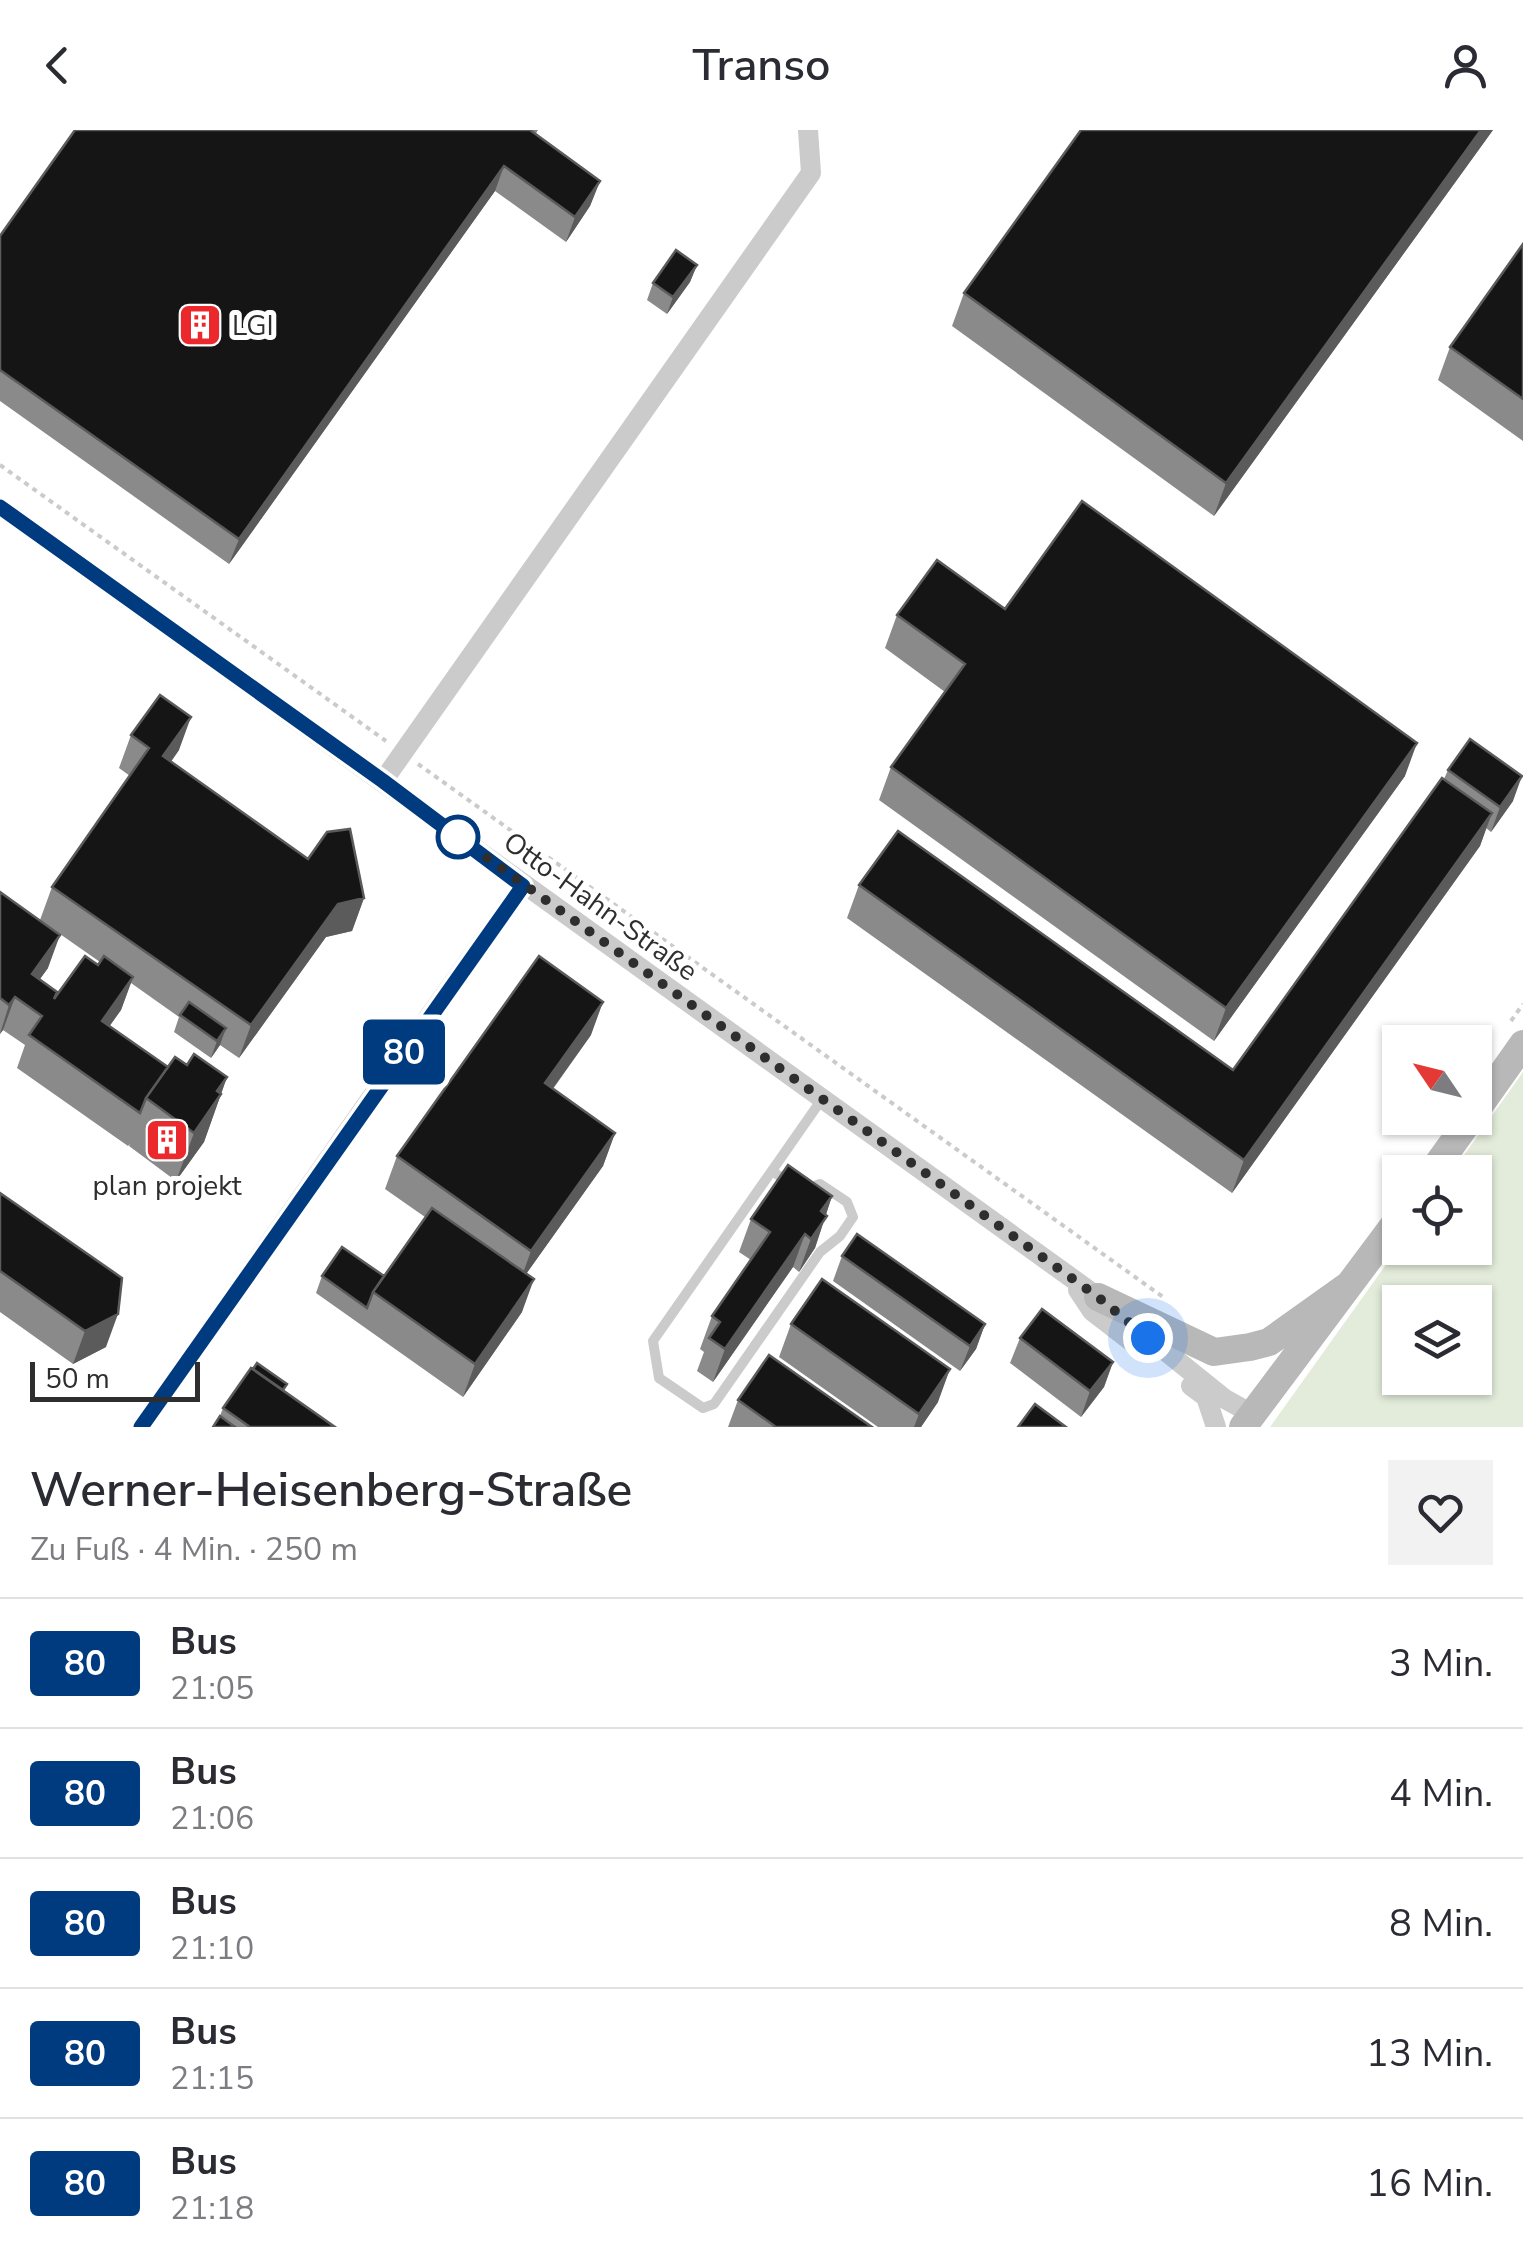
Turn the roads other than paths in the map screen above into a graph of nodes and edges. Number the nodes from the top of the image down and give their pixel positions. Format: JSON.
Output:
{"nodes":[{"id":1,"x":808,"y":130,"type":"edge"},
{"id":2,"x":0,"y":507,"type":"edge"},
{"id":3,"x":383,"y":781,"type":"junction"},
{"id":4,"x":523,"y":886,"type":"junction"},
{"id":5,"x":1523,"y":1044,"type":"edge"},
{"id":6,"x":1492,"y":1088,"type":"edge"},
{"id":7,"x":822,"y":1099,"type":"junction"},
{"id":8,"x":772,"y":1171,"type":"junction"},
{"id":9,"x":1382,"y":1241,"type":"edge"},
{"id":10,"x":1072,"y":1280,"type":"junction"},
{"id":11,"x":1349,"y":1285,"type":"junction"},
{"id":12,"x":1098,"y":1297,"type":"junction"},
{"id":13,"x":1247,"y":1421,"type":"edge"},
{"id":14,"x":141,"y":1427,"type":"edge"},
{"id":15,"x":1216,"y":1427,"type":"edge"}],
"edges":[{"from":1,"to":3,"type":"street"},
{"from":2,"to":3,"type":"street","name":"Otto-Hahn-Straße"},
{"from":3,"to":4,"type":"street","name":"Otto-Hahn-Straße"},
{"from":4,"to":7,"type":"street","name":"Otto-Hahn-Straße"},
{"from":4,"to":14,"type":"street"},
{"from":5,"to":6,"type":"main road"},
{"from":7,"to":8,"type":"lane"},
{"from":7,"to":10,"type":"street","name":"Otto-Hahn-Straße"},
{"from":8,"to":8,"type":"lane"},
{"from":9,"to":11,"type":"main road"},
{"from":10,"to":12,"type":"street","name":"Otto-Hahn-Straße"},
{"from":10,"to":15,"type":"street","name":"Otto-Hahn-Straße"},
{"from":11,"to":12,"type":"main road"},
{"from":11,"to":13,"type":"main road"},
{"from":12,"to":13,"type":"street","name":"Otto-Hahn-Straße"}]}
